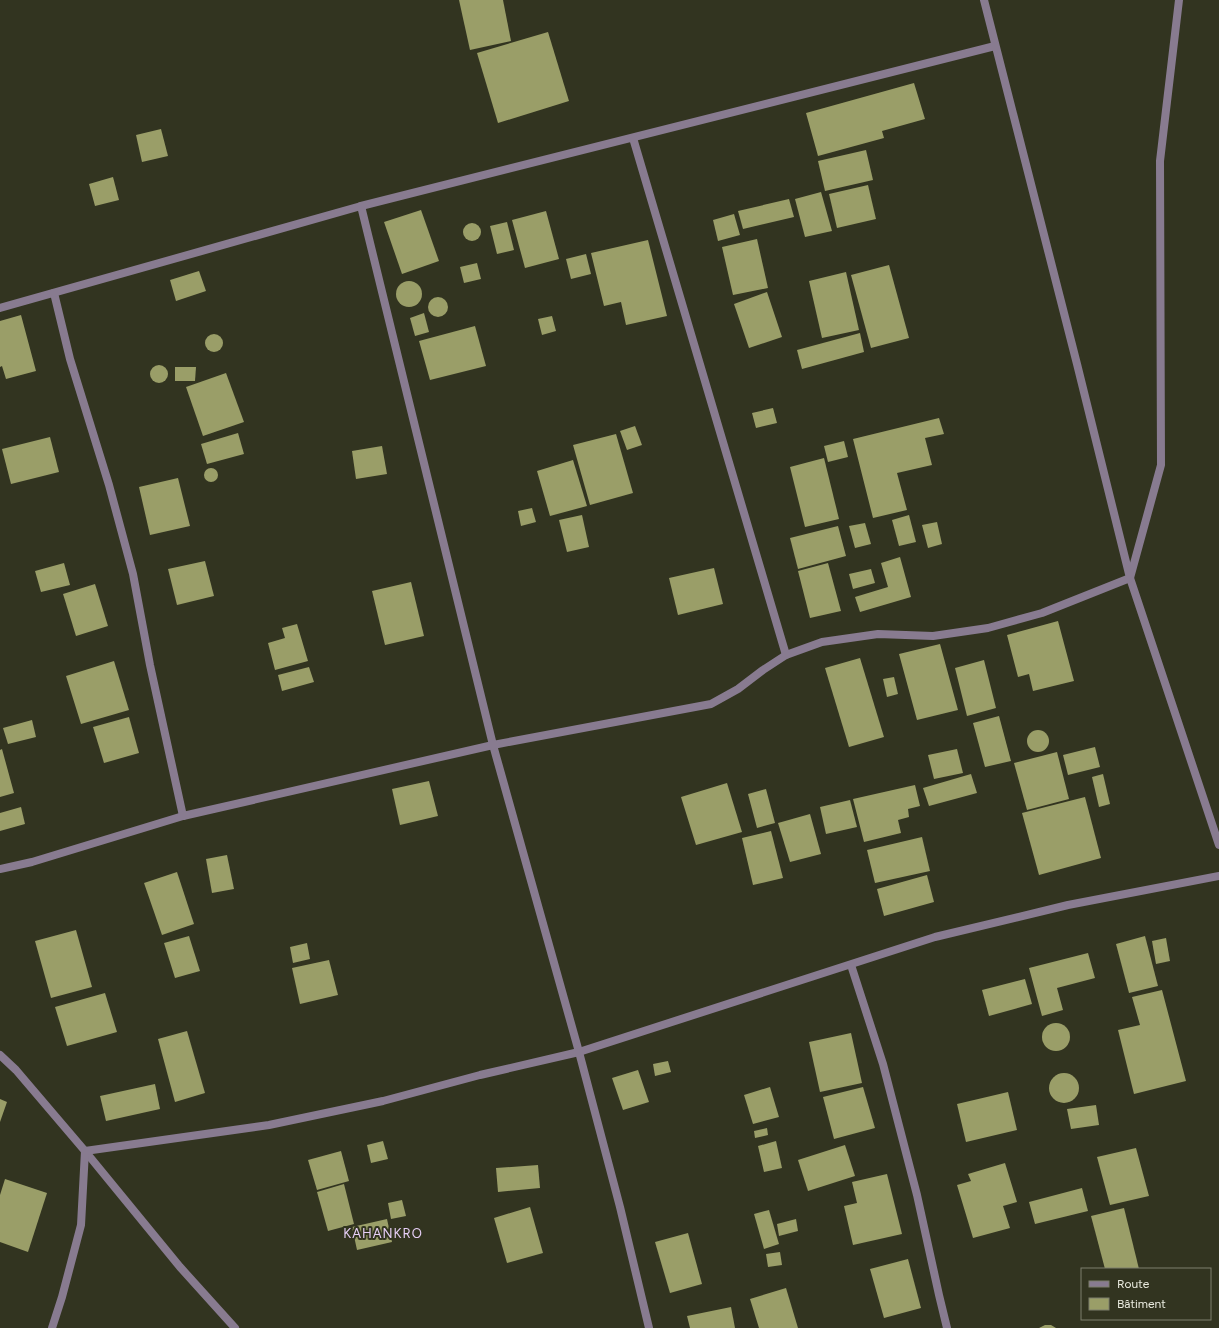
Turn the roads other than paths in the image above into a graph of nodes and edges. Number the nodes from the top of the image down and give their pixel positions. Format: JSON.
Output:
{"nodes":[{"id":1,"x":984,"y":0,"type":"edge"},
{"id":2,"x":1179,"y":0,"type":"edge"},
{"id":3,"x":995,"y":46,"type":"junction"},
{"id":4,"x":633,"y":138,"type":"junction"},
{"id":5,"x":361,"y":206,"type":"junction"},
{"id":6,"x":54,"y":293,"type":"junction"},
{"id":7,"x":0,"y":308,"type":"edge"},
{"id":8,"x":1130,"y":578,"type":"junction"},
{"id":9,"x":786,"y":655,"type":"junction"},
{"id":10,"x":493,"y":745,"type":"junction"},
{"id":11,"x":184,"y":816,"type":"junction"},
{"id":12,"x":1219,"y":845,"type":"edge"},
{"id":13,"x":0,"y":869,"type":"edge"},
{"id":14,"x":1219,"y":876,"type":"edge"},
{"id":15,"x":851,"y":965,"type":"junction"},
{"id":16,"x":579,"y":1052,"type":"junction"},
{"id":17,"x":0,"y":1055,"type":"edge"},
{"id":18,"x":85,"y":1150,"type":"junction"},
{"id":19,"x":52,"y":1328,"type":"edge"},
{"id":20,"x":235,"y":1328,"type":"edge"},
{"id":21,"x":649,"y":1328,"type":"edge"},
{"id":22,"x":947,"y":1328,"type":"edge"}],
"edges":[{"from":1,"to":3,"type":"street"},
{"from":2,"to":8,"type":"street"},
{"from":3,"to":4,"type":"street"},
{"from":3,"to":8,"type":"street"},
{"from":4,"to":5,"type":"street"},
{"from":4,"to":9,"type":"street"},
{"from":5,"to":6,"type":"street"},
{"from":5,"to":10,"type":"street"},
{"from":6,"to":7,"type":"street"},
{"from":6,"to":11,"type":"street"},
{"from":8,"to":9,"type":"street"},
{"from":8,"to":12,"type":"street"},
{"from":9,"to":10,"type":"street"},
{"from":10,"to":11,"type":"street"},
{"from":10,"to":16,"type":"street"},
{"from":11,"to":13,"type":"street"},
{"from":14,"to":15,"type":"street"},
{"from":15,"to":16,"type":"street"},
{"from":15,"to":22,"type":"street"},
{"from":16,"to":18,"type":"street"},
{"from":16,"to":21,"type":"street"},
{"from":17,"to":18,"type":"street"},
{"from":18,"to":19,"type":"street"},
{"from":18,"to":20,"type":"street"}]}
